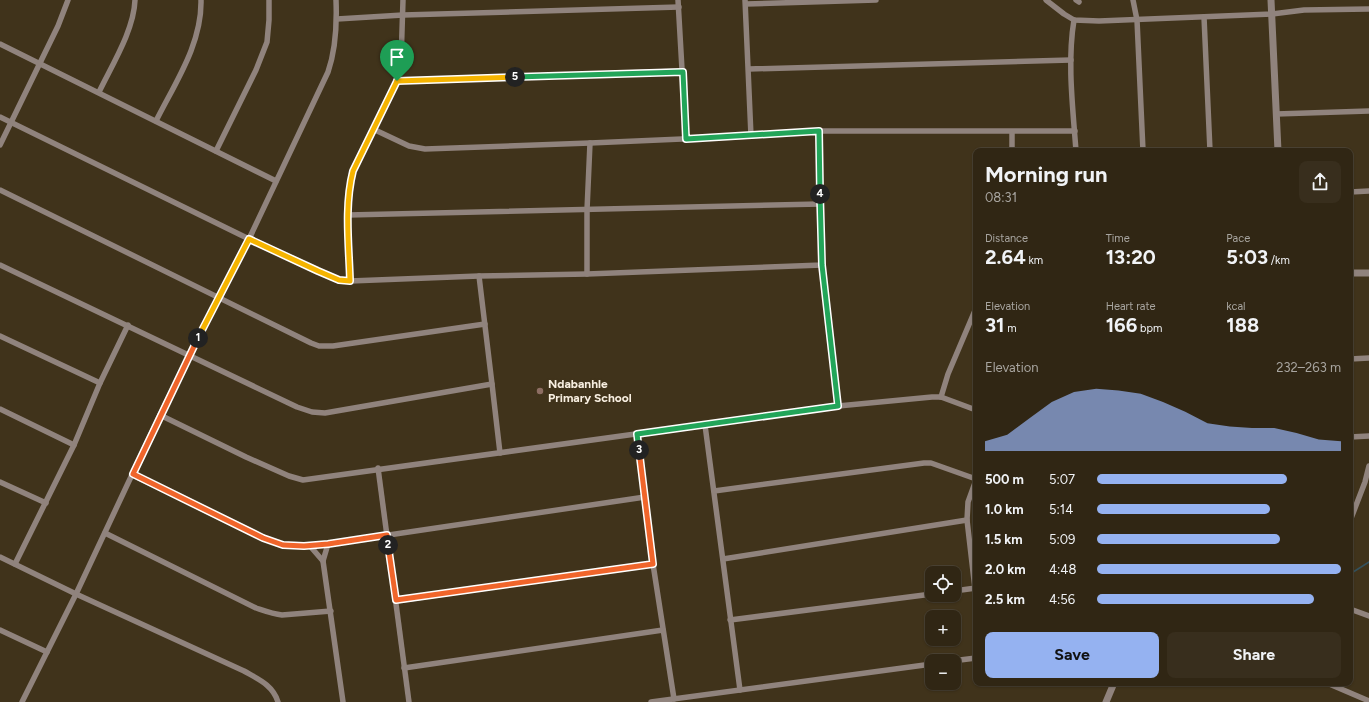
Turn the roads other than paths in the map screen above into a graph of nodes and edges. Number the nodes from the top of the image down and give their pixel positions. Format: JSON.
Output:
{"nodes":[{"id":1,"x":68,"y":0,"type":"edge"},
{"id":2,"x":135,"y":0,"type":"edge"},
{"id":3,"x":201,"y":0,"type":"edge"},
{"id":4,"x":269,"y":0,"type":"edge"},
{"id":5,"x":336,"y":0,"type":"edge"},
{"id":6,"x":403,"y":0,"type":"edge"},
{"id":7,"x":678,"y":0,"type":"edge"},
{"id":8,"x":876,"y":0,"type":"edge"},
{"id":9,"x":1046,"y":0,"type":"edge"},
{"id":10,"x":1133,"y":0,"type":"edge"},
{"id":11,"x":1271,"y":0,"type":"edge"},
{"id":12,"x":746,"y":2,"type":"edge"},
{"id":13,"x":679,"y":8,"type":"junction"},
{"id":14,"x":1369,"y":9,"type":"edge"},
{"id":15,"x":1272,"y":14,"type":"junction"},
{"id":16,"x":403,"y":15,"type":"junction"},
{"id":17,"x":1204,"y":18,"type":"junction"},
{"id":18,"x":337,"y":19,"type":"junction"},
{"id":19,"x":1074,"y":20,"type":"junction"},
{"id":20,"x":1137,"y":20,"type":"junction"},
{"id":21,"x":0,"y":44,"type":"edge"},
{"id":22,"x":1071,"y":60,"type":"junction"},
{"id":23,"x":40,"y":63,"type":"junction"},
{"id":24,"x":749,"y":69,"type":"junction"},
{"id":25,"x":683,"y":72,"type":"junction"},
{"id":26,"x":397,"y":81,"type":"junction"},
{"id":27,"x":99,"y":92,"type":"junction"},
{"id":28,"x":1369,"y":112,"type":"edge"},
{"id":29,"x":1276,"y":114,"type":"junction"},
{"id":30,"x":0,"y":117,"type":"edge"},
{"id":31,"x":11,"y":121,"type":"junction"},
{"id":32,"x":156,"y":121,"type":"junction"},
{"id":33,"x":373,"y":129,"type":"junction"},
{"id":34,"x":819,"y":131,"type":"junction"},
{"id":35,"x":1075,"y":131,"type":"junction"},
{"id":36,"x":1012,"y":132,"type":"junction"},
{"id":37,"x":751,"y":136,"type":"junction"},
{"id":38,"x":686,"y":139,"type":"junction"},
{"id":39,"x":590,"y":143,"type":"junction"},
{"id":40,"x":0,"y":145,"type":"edge"},
{"id":41,"x":1012,"y":148,"type":"edge"},
{"id":42,"x":1076,"y":148,"type":"edge"},
{"id":43,"x":1144,"y":148,"type":"edge"},
{"id":44,"x":1210,"y":148,"type":"edge"},
{"id":45,"x":1278,"y":148,"type":"edge"},
{"id":46,"x":216,"y":151,"type":"junction"},
{"id":47,"x":276,"y":180,"type":"junction"},
{"id":48,"x":0,"y":190,"type":"edge"},
{"id":49,"x":1369,"y":191,"type":"edge"},
{"id":50,"x":1353,"y":192,"type":"edge"},
{"id":51,"x":820,"y":204,"type":"junction"},
{"id":52,"x":587,"y":210,"type":"junction"},
{"id":53,"x":348,"y":215,"type":"junction"},
{"id":54,"x":249,"y":239,"type":"junction"},
{"id":55,"x":0,"y":265,"type":"edge"},
{"id":56,"x":822,"y":265,"type":"junction"},
{"id":57,"x":1353,"y":273,"type":"edge"},
{"id":58,"x":1369,"y":273,"type":"edge"},
{"id":59,"x":587,"y":274,"type":"junction"},
{"id":60,"x":479,"y":276,"type":"junction"},
{"id":61,"x":350,"y":281,"type":"junction"},
{"id":62,"x":218,"y":298,"type":"junction"},
{"id":63,"x":973,"y":315,"type":"edge"},
{"id":64,"x":485,"y":324,"type":"junction"},
{"id":65,"x":128,"y":325,"type":"junction"},
{"id":66,"x":0,"y":336,"type":"edge"},
{"id":67,"x":190,"y":355,"type":"junction"},
{"id":68,"x":1369,"y":358,"type":"edge"},
{"id":69,"x":1353,"y":359,"type":"edge"},
{"id":70,"x":100,"y":383,"type":"junction"},
{"id":71,"x":492,"y":384,"type":"junction"},
{"id":72,"x":941,"y":398,"type":"junction"},
{"id":73,"x":838,"y":406,"type":"junction"},
{"id":74,"x":0,"y":409,"type":"edge"},
{"id":75,"x":973,"y":409,"type":"edge"},
{"id":76,"x":160,"y":415,"type":"junction"},
{"id":77,"x":705,"y":425,"type":"junction"},
{"id":78,"x":637,"y":434,"type":"junction"},
{"id":79,"x":1369,"y":436,"type":"edge"},
{"id":80,"x":1353,"y":437,"type":"edge"},
{"id":81,"x":74,"y":446,"type":"junction"},
{"id":82,"x":500,"y":453,"type":"junction"},
{"id":83,"x":1369,"y":466,"type":"edge"},
{"id":84,"x":378,"y":468,"type":"junction"},
{"id":85,"x":133,"y":474,"type":"junction"},
{"id":86,"x":973,"y":479,"type":"edge"},
{"id":87,"x":0,"y":482,"type":"edge"},
{"id":88,"x":973,"y":488,"type":"edge"},
{"id":89,"x":714,"y":491,"type":"junction"},
{"id":90,"x":645,"y":497,"type":"junction"},
{"id":91,"x":46,"y":503,"type":"junction"},
{"id":92,"x":1353,"y":513,"type":"edge"},
{"id":93,"x":967,"y":520,"type":"junction"},
{"id":94,"x":105,"y":533,"type":"junction"},
{"id":95,"x":387,"y":535,"type":"junction"},
{"id":96,"x":328,"y":544,"type":"junction"},
{"id":97,"x":310,"y":546,"type":"junction"},
{"id":98,"x":0,"y":556,"type":"edge"},
{"id":99,"x":723,"y":559,"type":"junction"},
{"id":100,"x":323,"y":561,"type":"junction"},
{"id":101,"x":16,"y":564,"type":"junction"},
{"id":102,"x":653,"y":564,"type":"junction"},
{"id":103,"x":973,"y":566,"type":"edge"},
{"id":104,"x":973,"y":589,"type":"edge"},
{"id":105,"x":961,"y":590,"type":"edge"},
{"id":106,"x":76,"y":594,"type":"junction"},
{"id":107,"x":925,"y":595,"type":"edge"},
{"id":108,"x":396,"y":600,"type":"junction"},
{"id":109,"x":1353,"y":610,"type":"edge"},
{"id":110,"x":331,"y":611,"type":"junction"},
{"id":111,"x":1369,"y":616,"type":"edge"},
{"id":112,"x":730,"y":620,"type":"junction"},
{"id":113,"x":0,"y":630,"type":"edge"},
{"id":114,"x":663,"y":630,"type":"junction"},
{"id":115,"x":46,"y":652,"type":"junction"},
{"id":116,"x":973,"y":658,"type":"edge"},
{"id":117,"x":961,"y":660,"type":"edge"},
{"id":118,"x":925,"y":665,"type":"edge"},
{"id":119,"x":404,"y":668,"type":"junction"},
{"id":120,"x":1113,"y":686,"type":"edge"},
{"id":121,"x":1334,"y":686,"type":"edge"},
{"id":122,"x":740,"y":690,"type":"junction"},
{"id":123,"x":1355,"y":695,"type":"junction"},
{"id":124,"x":674,"y":699,"type":"junction"},
{"id":125,"x":1369,"y":701,"type":"edge"},
{"id":126,"x":22,"y":702,"type":"edge"},
{"id":127,"x":278,"y":702,"type":"edge"},
{"id":128,"x":343,"y":702,"type":"edge"},
{"id":129,"x":409,"y":702,"type":"edge"},
{"id":130,"x":651,"y":702,"type":"edge"},
{"id":131,"x":1106,"y":702,"type":"edge"},
{"id":132,"x":1352,"y":702,"type":"edge"}],
"edges":[{"from":1,"to":23,"type":"street"},
{"from":2,"to":27,"type":"street"},
{"from":3,"to":32,"type":"street"},
{"from":4,"to":46,"type":"street"},
{"from":5,"to":18,"type":"street"},
{"from":6,"to":16,"type":"street"},
{"from":7,"to":13,"type":"street"},
{"from":8,"to":12,"type":"street"},
{"from":9,"to":19,"type":"street"},
{"from":10,"to":20,"type":"street"},
{"from":11,"to":15,"type":"street"},
{"from":12,"to":24,"type":"street"},
{"from":13,"to":16,"type":"street"},
{"from":13,"to":25,"type":"street"},
{"from":14,"to":15,"type":"street"},
{"from":15,"to":17,"type":"street"},
{"from":15,"to":29,"type":"street"},
{"from":16,"to":18,"type":"street"},
{"from":16,"to":26,"type":"street"},
{"from":17,"to":20,"type":"street"},
{"from":17,"to":44,"type":"street"},
{"from":18,"to":47,"type":"street"},
{"from":19,"to":20,"type":"street"},
{"from":19,"to":22,"type":"street"},
{"from":20,"to":43,"type":"street"},
{"from":21,"to":23,"type":"street"},
{"from":22,"to":24,"type":"street"},
{"from":22,"to":35,"type":"street"},
{"from":23,"to":27,"type":"street"},
{"from":23,"to":31,"type":"street"},
{"from":24,"to":37,"type":"street"},
{"from":25,"to":26,"type":"street"},
{"from":25,"to":38,"type":"street"},
{"from":26,"to":33,"type":"street"},
{"from":27,"to":32,"type":"street"},
{"from":28,"to":29,"type":"street"},
{"from":29,"to":45,"type":"street"},
{"from":30,"to":31,"type":"street"},
{"from":31,"to":40,"type":"street"},
{"from":31,"to":54,"type":"street"},
{"from":32,"to":46,"type":"street"},
{"from":33,"to":39,"type":"street"},
{"from":33,"to":53,"type":"street"},
{"from":34,"to":36,"type":"street"},
{"from":34,"to":37,"type":"street"},
{"from":34,"to":51,"type":"street"},
{"from":35,"to":36,"type":"street"},
{"from":35,"to":42,"type":"street"},
{"from":36,"to":41,"type":"street"},
{"from":37,"to":38,"type":"street"},
{"from":38,"to":39,"type":"street"},
{"from":39,"to":52,"type":"street"},
{"from":46,"to":47,"type":"street"},
{"from":47,"to":54,"type":"street"},
{"from":48,"to":62,"type":"street"},
{"from":49,"to":50,"type":"street"},
{"from":51,"to":52,"type":"street"},
{"from":51,"to":56,"type":"street"},
{"from":52,"to":53,"type":"street"},
{"from":52,"to":59,"type":"street"},
{"from":53,"to":61,"type":"street"},
{"from":54,"to":61,"type":"street"},
{"from":54,"to":62,"type":"street"},
{"from":55,"to":65,"type":"street"},
{"from":56,"to":59,"type":"street"},
{"from":56,"to":73,"type":"street"},
{"from":57,"to":58,"type":"street"},
{"from":59,"to":60,"type":"street"},
{"from":60,"to":61,"type":"street"},
{"from":60,"to":64,"type":"street"},
{"from":62,"to":64,"type":"street"},
{"from":62,"to":67,"type":"street"},
{"from":63,"to":72,"type":"street"},
{"from":64,"to":71,"type":"street"},
{"from":65,"to":67,"type":"street"},
{"from":65,"to":70,"type":"street"},
{"from":66,"to":70,"type":"street"},
{"from":67,"to":71,"type":"street"},
{"from":67,"to":76,"type":"street"},
{"from":68,"to":69,"type":"street"},
{"from":70,"to":81,"type":"street"},
{"from":71,"to":82,"type":"street"},
{"from":72,"to":73,"type":"street"},
{"from":72,"to":75,"type":"street"},
{"from":73,"to":77,"type":"street"},
{"from":74,"to":81,"type":"street"},
{"from":76,"to":84,"type":"street"},
{"from":76,"to":85,"type":"street"},
{"from":77,"to":78,"type":"street"},
{"from":77,"to":89,"type":"street"},
{"from":78,"to":82,"type":"street"},
{"from":78,"to":90,"type":"street"},
{"from":79,"to":80,"type":"street"},
{"from":81,"to":91,"type":"street"},
{"from":82,"to":84,"type":"street"},
{"from":83,"to":92,"type":"street"},
{"from":84,"to":95,"type":"street"},
{"from":85,"to":94,"type":"street"},
{"from":85,"to":97,"type":"street"},
{"from":86,"to":89,"type":"street"},
{"from":87,"to":91,"type":"street"},
{"from":88,"to":93,"type":"street"},
{"from":89,"to":99,"type":"street"},
{"from":90,"to":95,"type":"street"},
{"from":90,"to":102,"type":"street"},
{"from":91,"to":101,"type":"street"},
{"from":93,"to":99,"type":"street"},
{"from":93,"to":103,"type":"street"},
{"from":94,"to":106,"type":"street"},
{"from":94,"to":110,"type":"street"},
{"from":95,"to":96,"type":"street"},
{"from":95,"to":108,"type":"street"},
{"from":96,"to":97,"type":"street"},
{"from":96,"to":100,"type":"street"},
{"from":97,"to":100,"type":"street"},
{"from":98,"to":101,"type":"street"},
{"from":99,"to":112,"type":"street"},
{"from":100,"to":110,"type":"street"},
{"from":101,"to":106,"type":"street"},
{"from":102,"to":108,"type":"street"},
{"from":102,"to":114,"type":"street"},
{"from":104,"to":105,"type":"street"},
{"from":106,"to":115,"type":"street"},
{"from":106,"to":127,"type":"street"},
{"from":107,"to":112,"type":"street"},
{"from":108,"to":119,"type":"street"},
{"from":109,"to":111,"type":"street"},
{"from":110,"to":128,"type":"street"},
{"from":112,"to":122,"type":"street"},
{"from":113,"to":115,"type":"street"},
{"from":114,"to":119,"type":"street"},
{"from":114,"to":124,"type":"street"},
{"from":115,"to":126,"type":"street"},
{"from":116,"to":117,"type":"street"},
{"from":118,"to":122,"type":"street"},
{"from":119,"to":129,"type":"street"},
{"from":120,"to":131,"type":"street"},
{"from":121,"to":123,"type":"street"},
{"from":122,"to":124,"type":"street"},
{"from":123,"to":125,"type":"street"},
{"from":123,"to":132,"type":"street"},
{"from":124,"to":130,"type":"street"}]}
